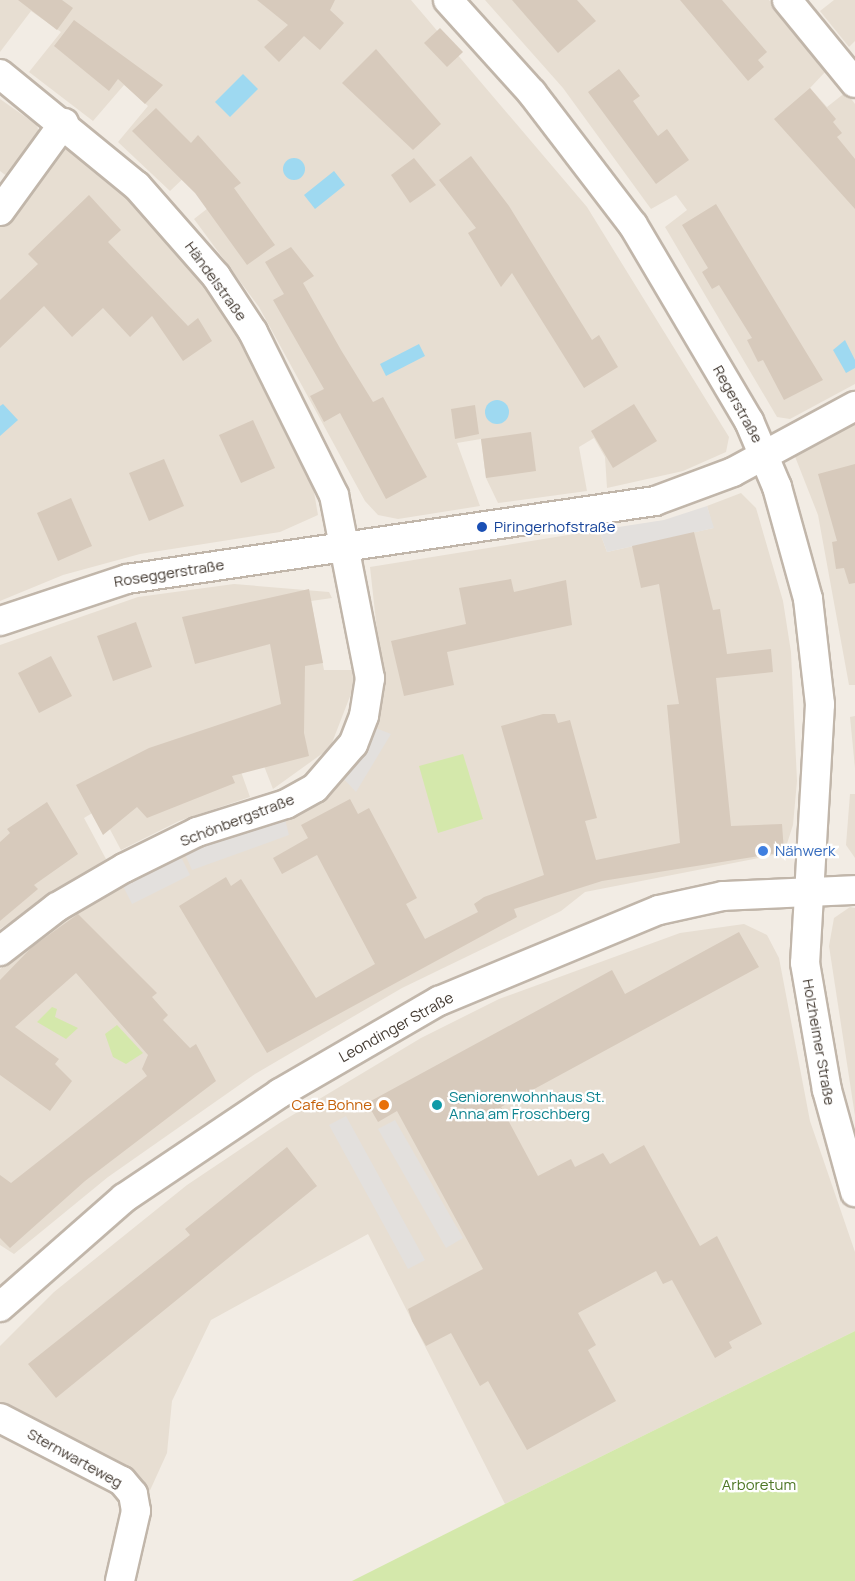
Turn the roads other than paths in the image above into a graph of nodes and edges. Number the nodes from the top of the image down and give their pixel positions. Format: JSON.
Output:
{"nodes":[{"id":1,"x":448,"y":0,"type":"edge"},
{"id":2,"x":787,"y":0,"type":"edge"},
{"id":3,"x":0,"y":74,"type":"edge"},
{"id":4,"x":855,"y":83,"type":"edge"},
{"id":5,"x":64,"y":123,"type":"junction"},
{"id":6,"x":0,"y":211,"type":"edge"},
{"id":7,"x":855,"y":406,"type":"edge"},
{"id":8,"x":765,"y":454,"type":"junction"},
{"id":9,"x":344,"y":549,"type":"junction"},
{"id":10,"x":0,"y":621,"type":"edge"},
{"id":11,"x":807,"y":889,"type":"junction"},
{"id":12,"x":855,"y":890,"type":"edge"},
{"id":13,"x":0,"y":951,"type":"edge"},
{"id":14,"x":855,"y":1192,"type":"edge"},
{"id":15,"x":0,"y":1307,"type":"edge"},
{"id":16,"x":0,"y":1418,"type":"edge"},
{"id":17,"x":120,"y":1581,"type":"edge"}],
"edges":[{"from":1,"to":8,"type":"street","name":"Regerstraße"},
{"from":2,"to":4,"type":"street"},
{"from":3,"to":5,"type":"street","name":"Händelstraße"},
{"from":5,"to":6,"type":"street"},
{"from":5,"to":9,"type":"street","name":"Händelstraße"},
{"from":7,"to":8,"type":"street"},
{"from":8,"to":9,"type":"street"},
{"from":8,"to":11,"type":"street","name":"Regerstraße"},
{"from":9,"to":10,"type":"street","name":"Roseggerstraße"},
{"from":9,"to":13,"type":"street","name":"Schönbergstraße"},
{"from":11,"to":12,"type":"street","name":"Leondinger Straße"},
{"from":11,"to":14,"type":"street","name":"Holzheimer Straße"},
{"from":11,"to":15,"type":"street","name":"Leondinger Straße"},
{"from":16,"to":17,"type":"street","name":"Sternwarteweg"}]}
